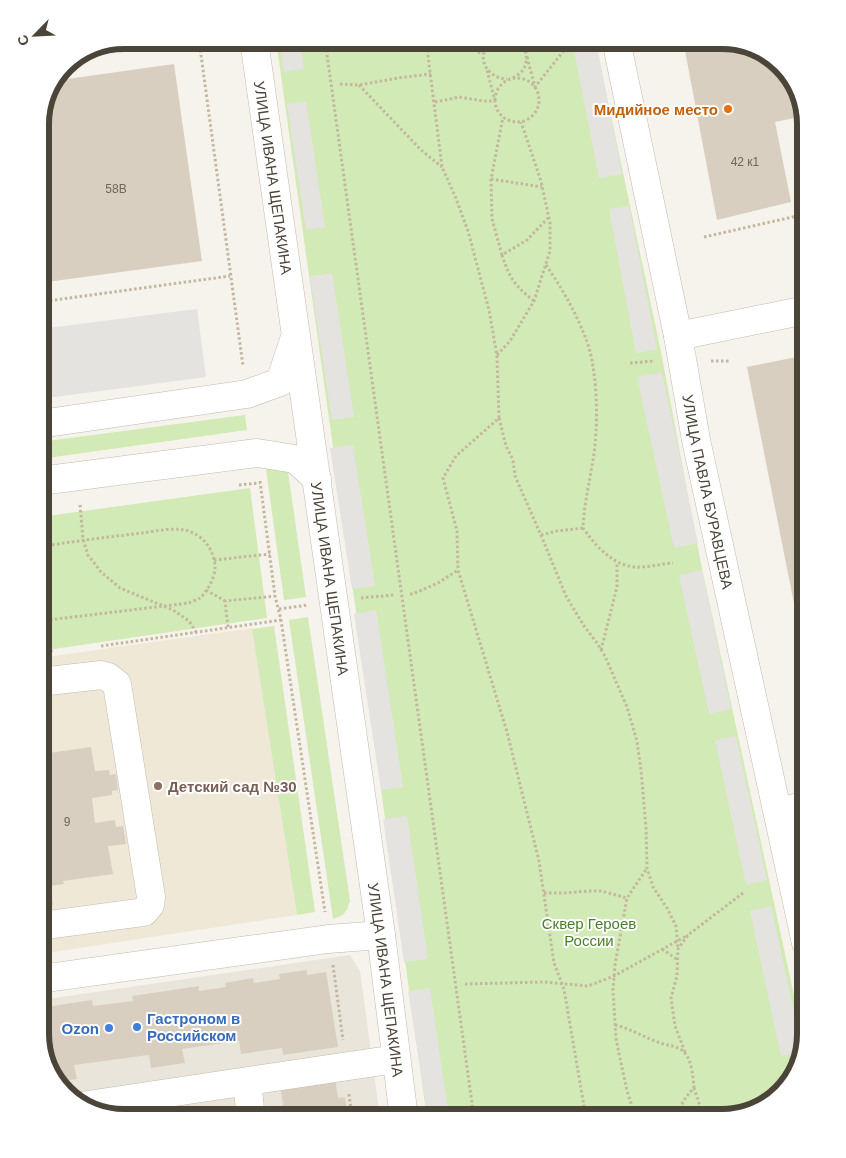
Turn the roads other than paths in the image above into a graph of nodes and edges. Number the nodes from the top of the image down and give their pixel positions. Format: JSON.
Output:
{"nodes":[{"id":1,"x":255,"y":49,"type":"edge"},
{"id":2,"x":618,"y":49,"type":"edge"},
{"id":3,"x":797,"y":312,"type":"edge"},
{"id":4,"x":295,"y":336,"type":"junction"},
{"id":5,"x":678,"y":336,"type":"junction"},
{"id":6,"x":49,"y":423,"type":"edge"},
{"id":7,"x":317,"y":479,"type":"junction"},
{"id":8,"x":49,"y":480,"type":"edge"},
{"id":9,"x":49,"y":681,"type":"edge"},
{"id":10,"x":797,"y":808,"type":"edge"},
{"id":11,"x":778,"y":813,"type":"junction"},
{"id":12,"x":797,"y":901,"type":"edge"},
{"id":13,"x":49,"y":925,"type":"edge"},
{"id":14,"x":381,"y":935,"type":"junction"},
{"id":15,"x":49,"y":978,"type":"edge"},
{"id":16,"x":396,"y":1059,"type":"junction"},
{"id":17,"x":247,"y":1082,"type":"junction"},
{"id":18,"x":97,"y":1104,"type":"edge"},
{"id":19,"x":250,"y":1109,"type":"edge"},
{"id":20,"x":403,"y":1109,"type":"edge"}],
"edges":[{"from":1,"to":4,"type":"street","name":"УЛИЦА ИВАНА ЩЕПАКИНА"},
{"from":2,"to":5,"type":"street","name":"УЛИЦА ПАВЛА БУРАВЦЕВА"},
{"from":3,"to":5,"type":"street"},
{"from":4,"to":6,"type":"street"},
{"from":4,"to":7,"type":"street","name":"УЛИЦА ИВАНА ЩЕПАКИНА"},
{"from":5,"to":11,"type":"street","name":"УЛИЦА ПАВЛА БУРАВЦЕВА"},
{"from":7,"to":8,"type":"street"},
{"from":7,"to":14,"type":"street","name":"УЛИЦА ИВАНА ЩЕПАКИНА"},
{"from":9,"to":13,"type":"street"},
{"from":10,"to":11,"type":"street"},
{"from":11,"to":12,"type":"street","name":"УЛИЦА ПАВЛА БУРАВЦЕВА"},
{"from":14,"to":15,"type":"street"},
{"from":14,"to":16,"type":"street","name":"УЛИЦА ИВАНА ЩЕПАКИНА"},
{"from":16,"to":17,"type":"street"},
{"from":16,"to":20,"type":"street","name":"УЛИЦА ИВАНА ЩЕПАКИНА"},
{"from":17,"to":18,"type":"street"},
{"from":17,"to":19,"type":"street"}]}
